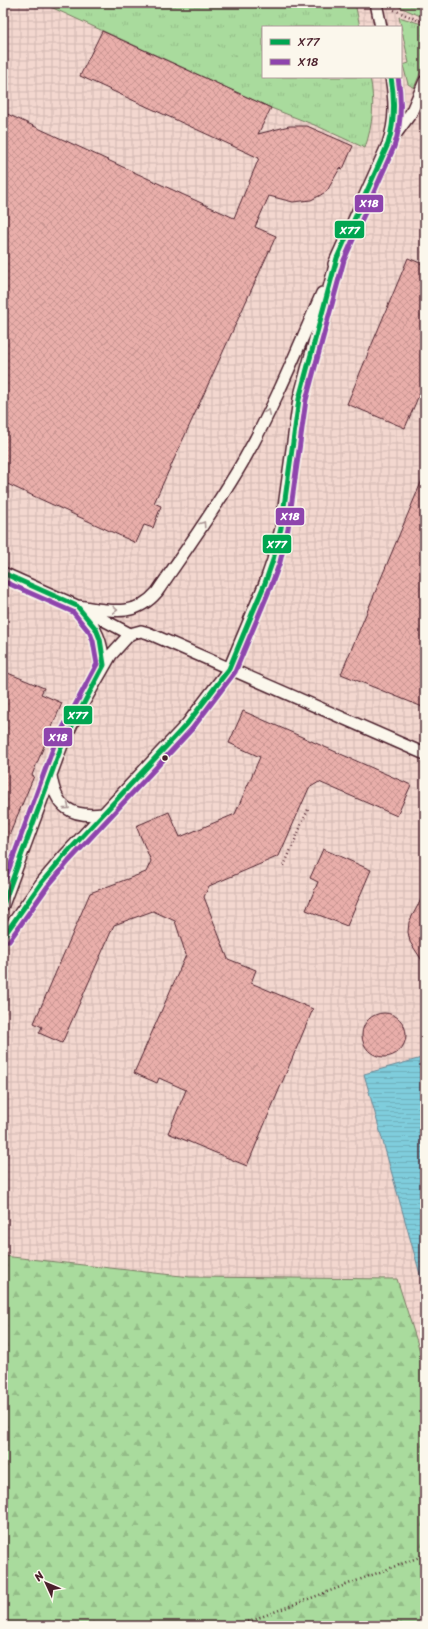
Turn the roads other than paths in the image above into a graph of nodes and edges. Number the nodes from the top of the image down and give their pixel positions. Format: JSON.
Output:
{"nodes":[{"id":1,"x":376,"y":3,"type":"edge"},
{"id":2,"x":381,"y":26,"type":"edge"},
{"id":3,"x":391,"y":78,"type":"edge"},
{"id":4,"x":425,"y":81,"type":"edge"},
{"id":5,"x":388,"y":144,"type":"junction"},
{"id":6,"x":337,"y":258,"type":"junction"},
{"id":7,"x":3,"y":573,"type":"edge"},
{"id":8,"x":77,"y":606,"type":"junction"},
{"id":9,"x":130,"y":634,"type":"junction"},
{"id":10,"x":104,"y":665,"type":"junction"},
{"id":11,"x":229,"y":669,"type":"junction"},
{"id":12,"x":425,"y":754,"type":"edge"},
{"id":13,"x":51,"y":775,"type":"junction"},
{"id":14,"x":102,"y":814,"type":"junction"},
{"id":15,"x":3,"y":906,"type":"edge"},
{"id":16,"x":3,"y":937,"type":"edge"}],
"edges":[{"from":1,"to":2,"type":"lane"},
{"from":3,"to":5,"type":"lane"},
{"from":4,"to":5,"type":"lane"},
{"from":5,"to":6,"type":"lane"},
{"from":8,"to":6,"type":"lane","one_way":true},
{"from":6,"to":11,"type":"lane"},
{"from":7,"to":8,"type":"lane"},
{"from":8,"to":9,"type":"lane"},
{"from":8,"to":10,"type":"lane"},
{"from":9,"to":10,"type":"lane"},
{"from":9,"to":11,"type":"lane"},
{"from":10,"to":13,"type":"lane"},
{"from":11,"to":12,"type":"lane"},
{"from":11,"to":14,"type":"lane"},
{"from":13,"to":14,"type":"lane","one_way":true},
{"from":13,"to":15,"type":"lane"},
{"from":14,"to":16,"type":"lane"}]}
